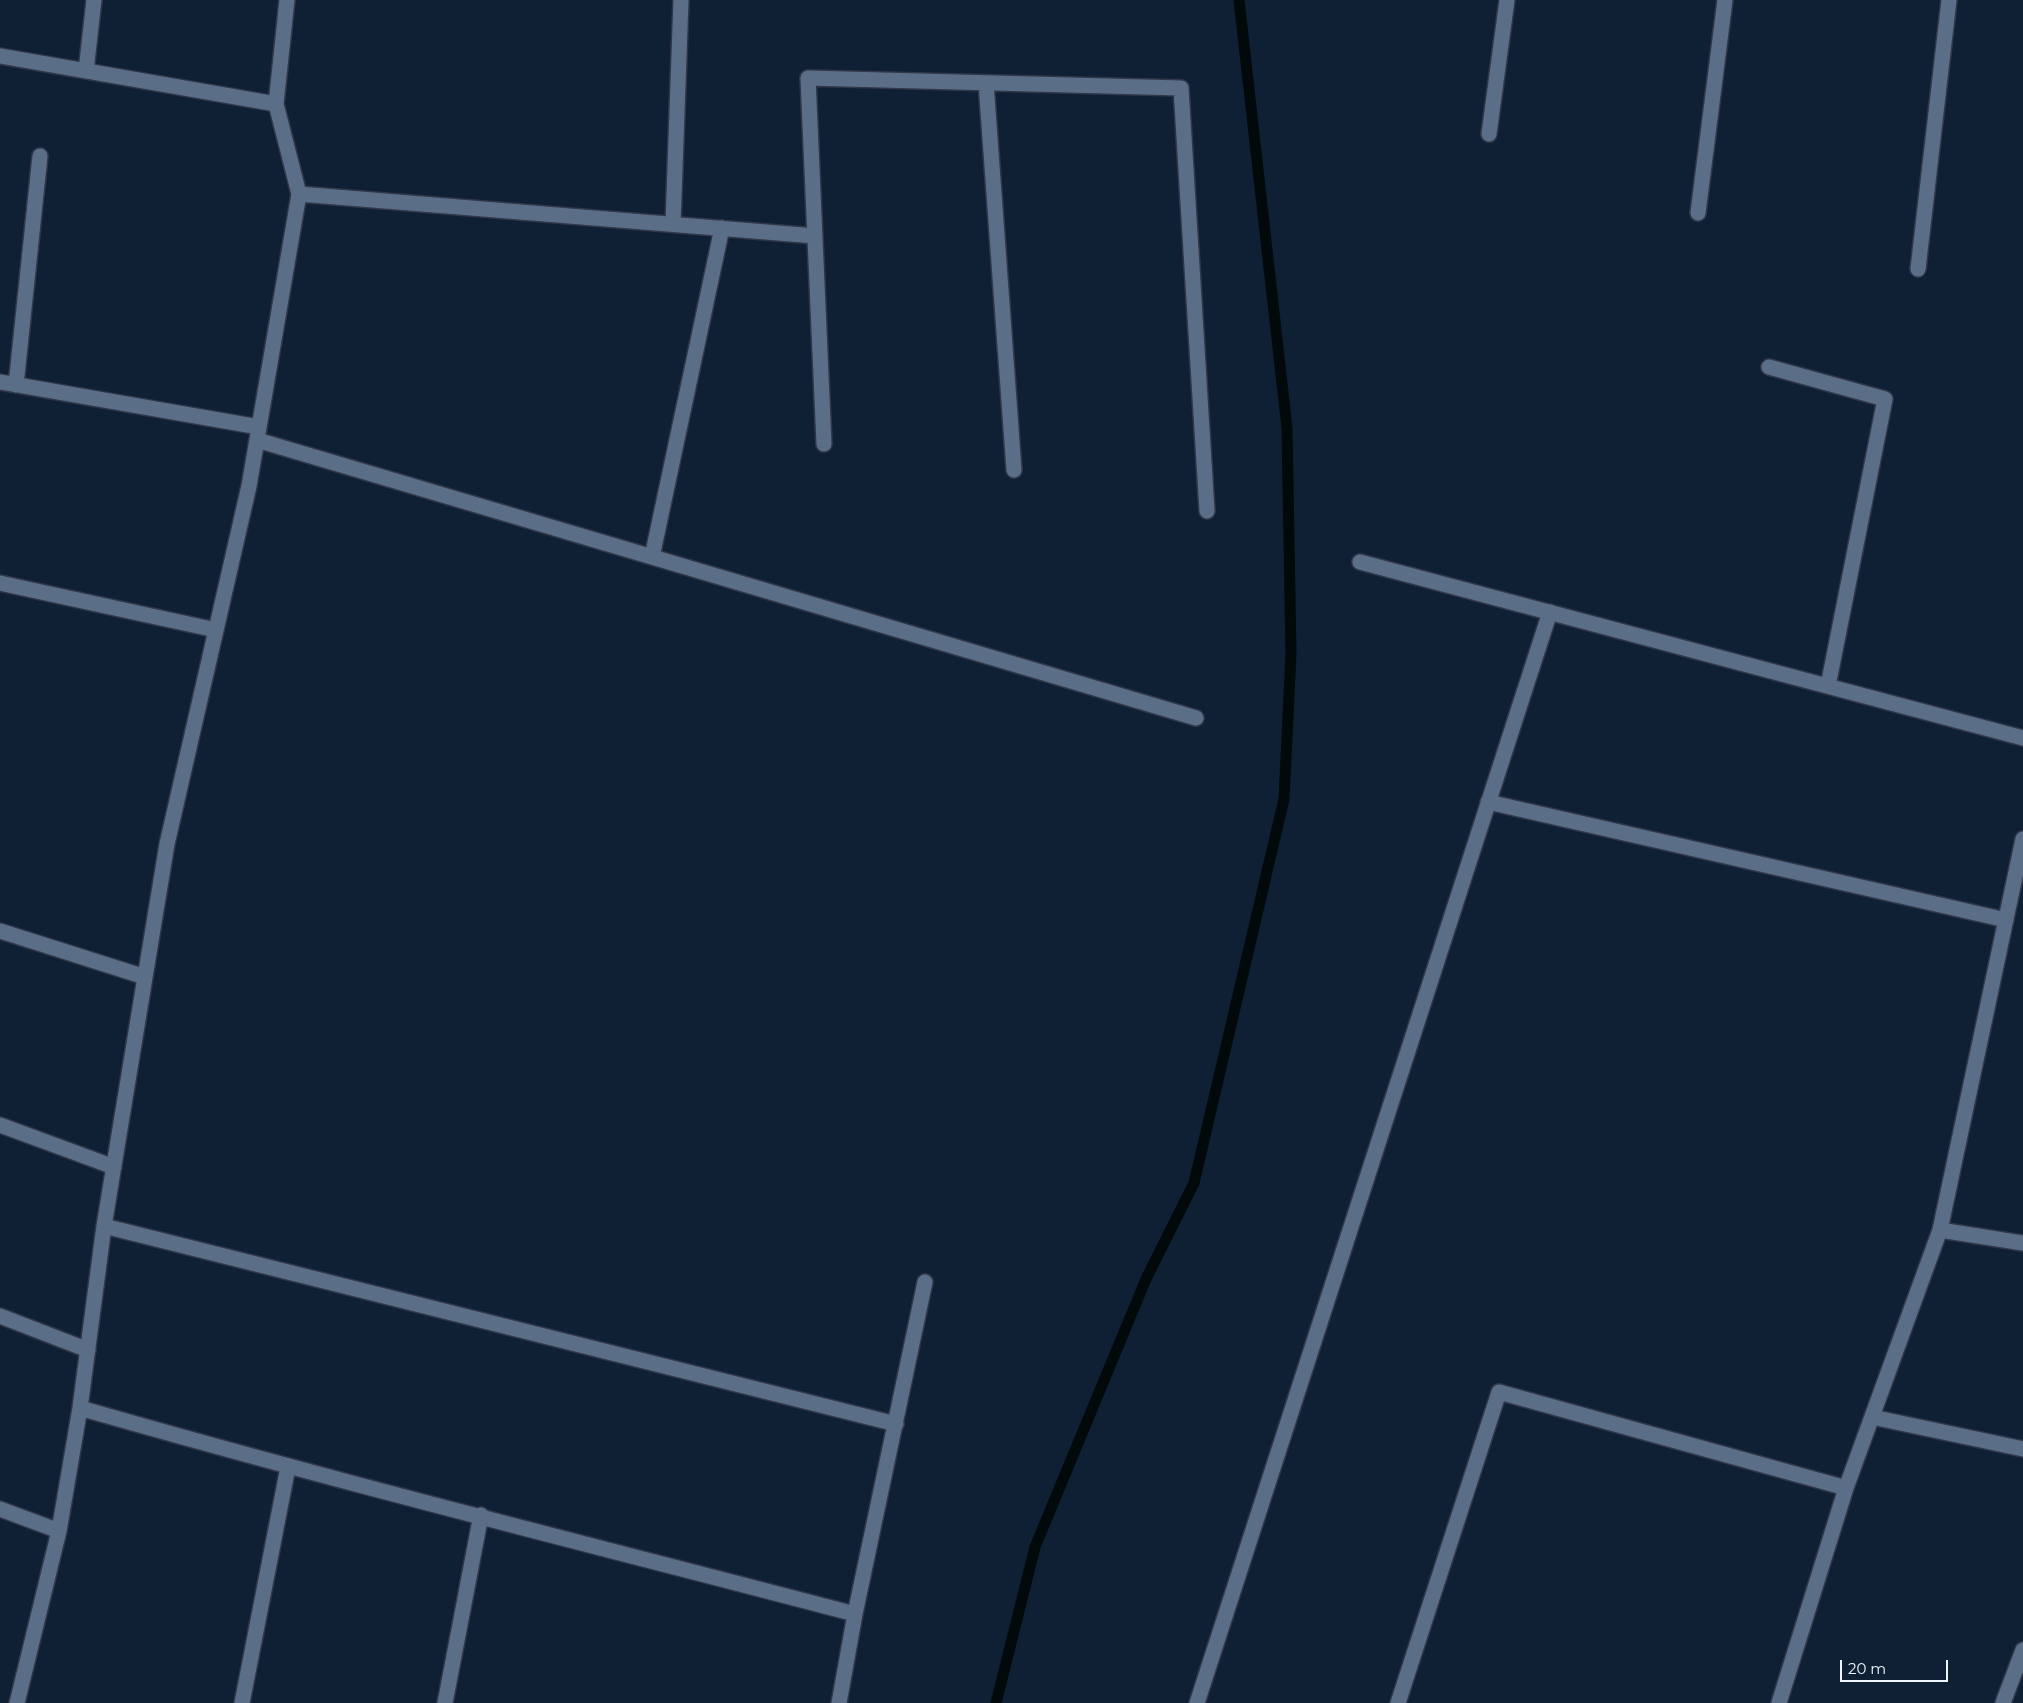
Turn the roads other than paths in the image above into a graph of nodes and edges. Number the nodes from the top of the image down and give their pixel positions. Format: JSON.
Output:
{"nodes":[{"id":1,"x":94,"y":0,"type":"edge"},
{"id":2,"x":287,"y":0,"type":"edge"},
{"id":3,"x":681,"y":0,"type":"edge"},
{"id":4,"x":1507,"y":0,"type":"edge"},
{"id":5,"x":1725,"y":0,"type":"edge"},
{"id":6,"x":1949,"y":0,"type":"edge"},
{"id":7,"x":0,"y":56,"type":"edge"},
{"id":8,"x":86,"y":71,"type":"junction"},
{"id":9,"x":986,"y":83,"type":"junction"},
{"id":10,"x":276,"y":104,"type":"junction"},
{"id":11,"x":1489,"y":134,"type":"dead end"},
{"id":12,"x":40,"y":156,"type":"dead end"},
{"id":13,"x":299,"y":194,"type":"junction"},
{"id":14,"x":1698,"y":213,"type":"dead end"},
{"id":15,"x":672,"y":224,"type":"junction"},
{"id":16,"x":722,"y":228,"type":"junction"},
{"id":17,"x":815,"y":236,"type":"junction"},
{"id":18,"x":1918,"y":269,"type":"dead end"},
{"id":19,"x":1769,"y":367,"type":"dead end"},
{"id":20,"x":0,"y":382,"type":"edge"},
{"id":21,"x":16,"y":385,"type":"junction"},
{"id":22,"x":258,"y":433,"type":"junction"},
{"id":23,"x":824,"y":444,"type":"dead end"},
{"id":24,"x":1014,"y":470,"type":"dead end"},
{"id":25,"x":1207,"y":511,"type":"dead end"},
{"id":26,"x":652,"y":557,"type":"junction"},
{"id":27,"x":1360,"y":562,"type":"dead end"},
{"id":28,"x":0,"y":583,"type":"edge"},
{"id":29,"x":1550,"y":612,"type":"junction"},
{"id":30,"x":216,"y":630,"type":"junction"},
{"id":31,"x":1828,"y":686,"type":"junction"},
{"id":32,"x":1196,"y":718,"type":"dead end"},
{"id":33,"x":2023,"y":738,"type":"edge"},
{"id":34,"x":1488,"y":802,"type":"junction"},
{"id":35,"x":2023,"y":839,"type":"edge"},
{"id":36,"x":2006,"y":920,"type":"junction"},
{"id":37,"x":0,"y":931,"type":"edge"},
{"id":38,"x":145,"y":977,"type":"junction"},
{"id":39,"x":0,"y":1125,"type":"edge"},
{"id":40,"x":114,"y":1167,"type":"junction"},
{"id":41,"x":104,"y":1226,"type":"junction"},
{"id":42,"x":1940,"y":1230,"type":"junction"},
{"id":43,"x":2023,"y":1243,"type":"edge"},
{"id":44,"x":925,"y":1282,"type":"dead end"},
{"id":45,"x":0,"y":1316,"type":"edge"},
{"id":46,"x":88,"y":1350,"type":"junction"},
{"id":47,"x":80,"y":1408,"type":"junction"},
{"id":48,"x":1872,"y":1417,"type":"junction"},
{"id":49,"x":896,"y":1424,"type":"junction"},
{"id":50,"x":2023,"y":1449,"type":"edge"},
{"id":51,"x":288,"y":1467,"type":"junction"},
{"id":52,"x":1846,"y":1488,"type":"junction"},
{"id":53,"x":0,"y":1509,"type":"edge"},
{"id":54,"x":481,"y":1515,"type":"junction"},
{"id":55,"x":59,"y":1531,"type":"junction"},
{"id":56,"x":855,"y":1614,"type":"junction"},
{"id":57,"x":2023,"y":1650,"type":"edge"},
{"id":58,"x":17,"y":1703,"type":"edge"},
{"id":59,"x":242,"y":1703,"type":"edge"},
{"id":60,"x":444,"y":1703,"type":"edge"},
{"id":61,"x":839,"y":1703,"type":"edge"},
{"id":62,"x":1197,"y":1703,"type":"edge"},
{"id":63,"x":1398,"y":1703,"type":"edge"},
{"id":64,"x":1779,"y":1703,"type":"edge"},
{"id":65,"x":2003,"y":1703,"type":"edge"}],
"edges":[{"from":1,"to":8,"type":"street"},
{"from":2,"to":10,"type":"street"},
{"from":3,"to":15,"type":"street"},
{"from":4,"to":11,"type":"street"},
{"from":5,"to":14,"type":"street"},
{"from":6,"to":18,"type":"street"},
{"from":7,"to":8,"type":"street"},
{"from":8,"to":10,"type":"street"},
{"from":9,"to":17,"type":"street"},
{"from":9,"to":24,"type":"street"},
{"from":9,"to":25,"type":"street"},
{"from":10,"to":13,"type":"street"},
{"from":12,"to":21,"type":"street"},
{"from":13,"to":15,"type":"street"},
{"from":13,"to":22,"type":"street"},
{"from":15,"to":16,"type":"street"},
{"from":16,"to":17,"type":"street"},
{"from":16,"to":26,"type":"street"},
{"from":17,"to":23,"type":"street"},
{"from":19,"to":31,"type":"street"},
{"from":20,"to":21,"type":"street"},
{"from":21,"to":22,"type":"street"},
{"from":22,"to":26,"type":"street"},
{"from":22,"to":30,"type":"street"},
{"from":26,"to":32,"type":"street"},
{"from":27,"to":29,"type":"street"},
{"from":28,"to":30,"type":"street"},
{"from":29,"to":31,"type":"street"},
{"from":29,"to":34,"type":"street"},
{"from":30,"to":38,"type":"street"},
{"from":31,"to":33,"type":"street"},
{"from":34,"to":36,"type":"street"},
{"from":34,"to":62,"type":"street"},
{"from":35,"to":36,"type":"street"},
{"from":36,"to":42,"type":"street"},
{"from":37,"to":38,"type":"street"},
{"from":38,"to":40,"type":"street"},
{"from":39,"to":40,"type":"street"},
{"from":40,"to":41,"type":"street"},
{"from":41,"to":46,"type":"street"},
{"from":41,"to":49,"type":"street"},
{"from":42,"to":43,"type":"street"},
{"from":42,"to":48,"type":"street"},
{"from":44,"to":49,"type":"street"},
{"from":45,"to":46,"type":"street"},
{"from":46,"to":47,"type":"street"},
{"from":47,"to":51,"type":"street"},
{"from":47,"to":55,"type":"street"},
{"from":48,"to":50,"type":"street"},
{"from":48,"to":52,"type":"street"},
{"from":49,"to":56,"type":"street"},
{"from":51,"to":54,"type":"street"},
{"from":51,"to":59,"type":"street"},
{"from":52,"to":63,"type":"street"},
{"from":52,"to":64,"type":"street"},
{"from":53,"to":55,"type":"street"},
{"from":54,"to":56,"type":"street"},
{"from":54,"to":60,"type":"street"},
{"from":55,"to":58,"type":"street"},
{"from":56,"to":61,"type":"street"},
{"from":57,"to":65,"type":"street"}]}
